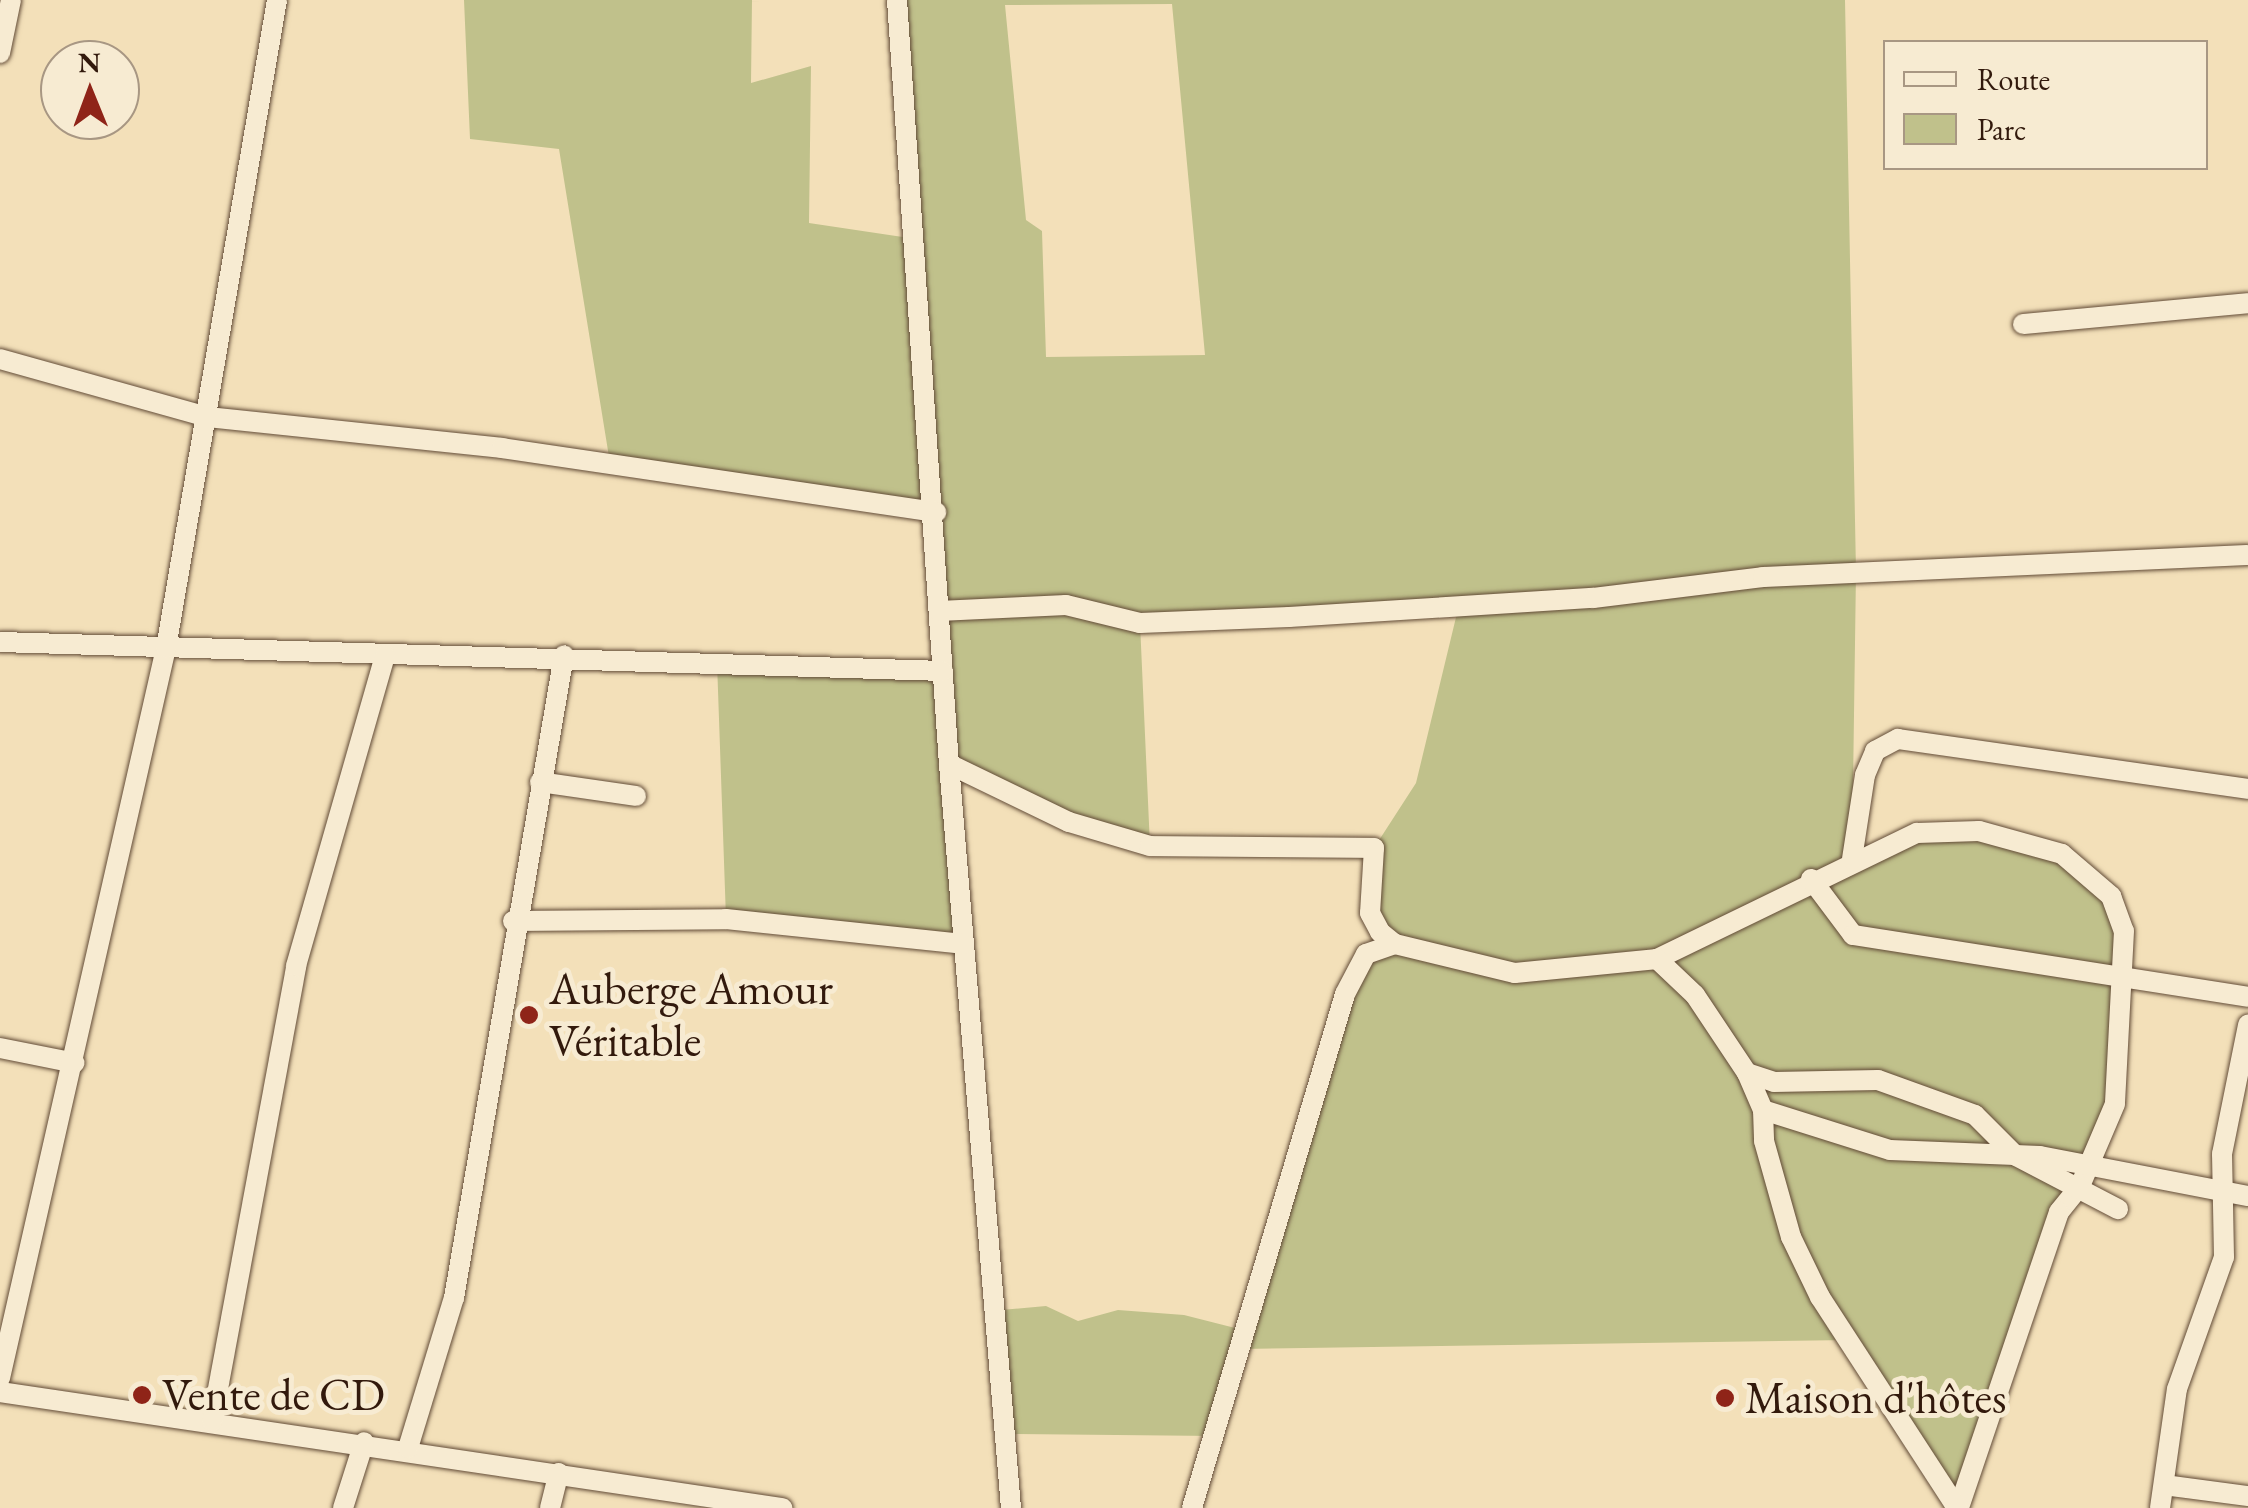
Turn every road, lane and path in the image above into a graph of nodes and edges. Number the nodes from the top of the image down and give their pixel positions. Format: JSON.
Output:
{"nodes":[{"id":1,"x":11,"y":0,"type":"edge"},
{"id":2,"x":277,"y":0,"type":"edge"},
{"id":3,"x":898,"y":0,"type":"edge"},
{"id":4,"x":0,"y":53,"type":"edge"},
{"id":5,"x":2248,"y":303,"type":"edge"},
{"id":6,"x":2024,"y":324,"type":"dead end"},
{"id":7,"x":0,"y":359,"type":"edge"},
{"id":8,"x":208,"y":417,"type":"junction"},
{"id":9,"x":936,"y":512,"type":"junction"},
{"id":10,"x":2248,"y":555,"type":"edge"},
{"id":11,"x":938,"y":611,"type":"junction"},
{"id":12,"x":0,"y":642,"type":"edge"},
{"id":13,"x":166,"y":648,"type":"junction"},
{"id":14,"x":564,"y":655,"type":"junction"},
{"id":15,"x":386,"y":656,"type":"junction"},
{"id":16,"x":942,"y":671,"type":"junction"},
{"id":17,"x":949,"y":764,"type":"junction"},
{"id":18,"x":540,"y":782,"type":"junction"},
{"id":19,"x":2248,"y":789,"type":"edge"},
{"id":20,"x":636,"y":796,"type":"dead end"},
{"id":21,"x":1852,"y":859,"type":"junction"},
{"id":22,"x":1811,"y":878,"type":"junction"},
{"id":23,"x":513,"y":921,"type":"junction"},
{"id":24,"x":963,"y":944,"type":"junction"},
{"id":25,"x":1395,"y":944,"type":"junction"},
{"id":26,"x":1657,"y":959,"type":"junction"},
{"id":27,"x":2116,"y":975,"type":"junction"},
{"id":28,"x":2248,"y":996,"type":"edge"},
{"id":29,"x":2248,"y":1025,"type":"edge"},
{"id":30,"x":0,"y":1048,"type":"edge"},
{"id":31,"x":76,"y":1063,"type":"junction"},
{"id":32,"x":1747,"y":1074,"type":"junction"},
{"id":33,"x":1763,"y":1110,"type":"junction"},
{"id":34,"x":2016,"y":1156,"type":"junction"},
{"id":35,"x":2088,"y":1167,"type":"junction"},
{"id":36,"x":2226,"y":1191,"type":"junction"},
{"id":37,"x":2073,"y":1192,"type":"junction"},
{"id":38,"x":2248,"y":1196,"type":"edge"},
{"id":39,"x":2118,"y":1210,"type":"dead end"},
{"id":40,"x":0,"y":1378,"type":"edge"},
{"id":41,"x":0,"y":1392,"type":"edge"},
{"id":42,"x":212,"y":1421,"type":"junction"},
{"id":43,"x":364,"y":1442,"type":"junction"},
{"id":44,"x":408,"y":1448,"type":"junction"},
{"id":45,"x":559,"y":1473,"type":"junction"},
{"id":46,"x":2164,"y":1484,"type":"junction"},
{"id":47,"x":2248,"y":1496,"type":"edge"},
{"id":48,"x":771,"y":1507,"type":"edge"},
{"id":49,"x":344,"y":1508,"type":"edge"},
{"id":50,"x":550,"y":1508,"type":"edge"},
{"id":51,"x":782,"y":1508,"type":"edge"},
{"id":52,"x":1011,"y":1508,"type":"edge"},
{"id":53,"x":1192,"y":1508,"type":"edge"},
{"id":54,"x":1958,"y":1508,"type":"edge"},
{"id":55,"x":2160,"y":1508,"type":"edge"}],
"edges":[{"from":1,"to":4,"type":"street"},
{"from":2,"to":8,"type":"street"},
{"from":3,"to":9,"type":"street"},
{"from":5,"to":6,"type":"street"},
{"from":7,"to":8,"type":"street"},
{"from":8,"to":9,"type":"street"},
{"from":8,"to":13,"type":"street"},
{"from":9,"to":11,"type":"street"},
{"from":10,"to":11,"type":"street"},
{"from":11,"to":16,"type":"street"},
{"from":12,"to":13,"type":"street"},
{"from":13,"to":15,"type":"street"},
{"from":13,"to":31,"type":"street"},
{"from":14,"to":15,"type":"street"},
{"from":14,"to":16,"type":"street"},
{"from":14,"to":18,"type":"street"},
{"from":15,"to":42,"type":"street"},
{"from":16,"to":17,"type":"street"},
{"from":17,"to":24,"type":"street"},
{"from":17,"to":25,"type":"street"},
{"from":18,"to":20,"type":"street"},
{"from":18,"to":23,"type":"street"},
{"from":19,"to":21,"type":"street"},
{"from":21,"to":22,"type":"street"},
{"from":21,"to":27,"type":"street"},
{"from":22,"to":26,"type":"street"},
{"from":22,"to":27,"type":"street"},
{"from":23,"to":24,"type":"street"},
{"from":23,"to":44,"type":"street"},
{"from":24,"to":52,"type":"street"},
{"from":25,"to":26,"type":"street"},
{"from":25,"to":53,"type":"street"},
{"from":26,"to":32,"type":"street"},
{"from":27,"to":28,"type":"street"},
{"from":27,"to":35,"type":"street"},
{"from":29,"to":36,"type":"street"},
{"from":30,"to":31,"type":"street"},
{"from":31,"to":40,"type":"street"},
{"from":32,"to":33,"type":"street"},
{"from":32,"to":34,"type":"street"},
{"from":33,"to":34,"type":"street"},
{"from":33,"to":54,"type":"street"},
{"from":34,"to":35,"type":"street"},
{"from":34,"to":37,"type":"street"},
{"from":35,"to":36,"type":"street"},
{"from":35,"to":37,"type":"street"},
{"from":36,"to":38,"type":"street"},
{"from":36,"to":46,"type":"street"},
{"from":37,"to":39,"type":"street"},
{"from":37,"to":54,"type":"street"},
{"from":41,"to":42,"type":"street"},
{"from":42,"to":43,"type":"street"},
{"from":43,"to":44,"type":"street"},
{"from":43,"to":49,"type":"street"},
{"from":44,"to":45,"type":"street"},
{"from":45,"to":48,"type":"street"},
{"from":45,"to":50,"type":"street"},
{"from":46,"to":47,"type":"street"},
{"from":46,"to":55,"type":"street"},
{"from":48,"to":51,"type":"street"}]}
